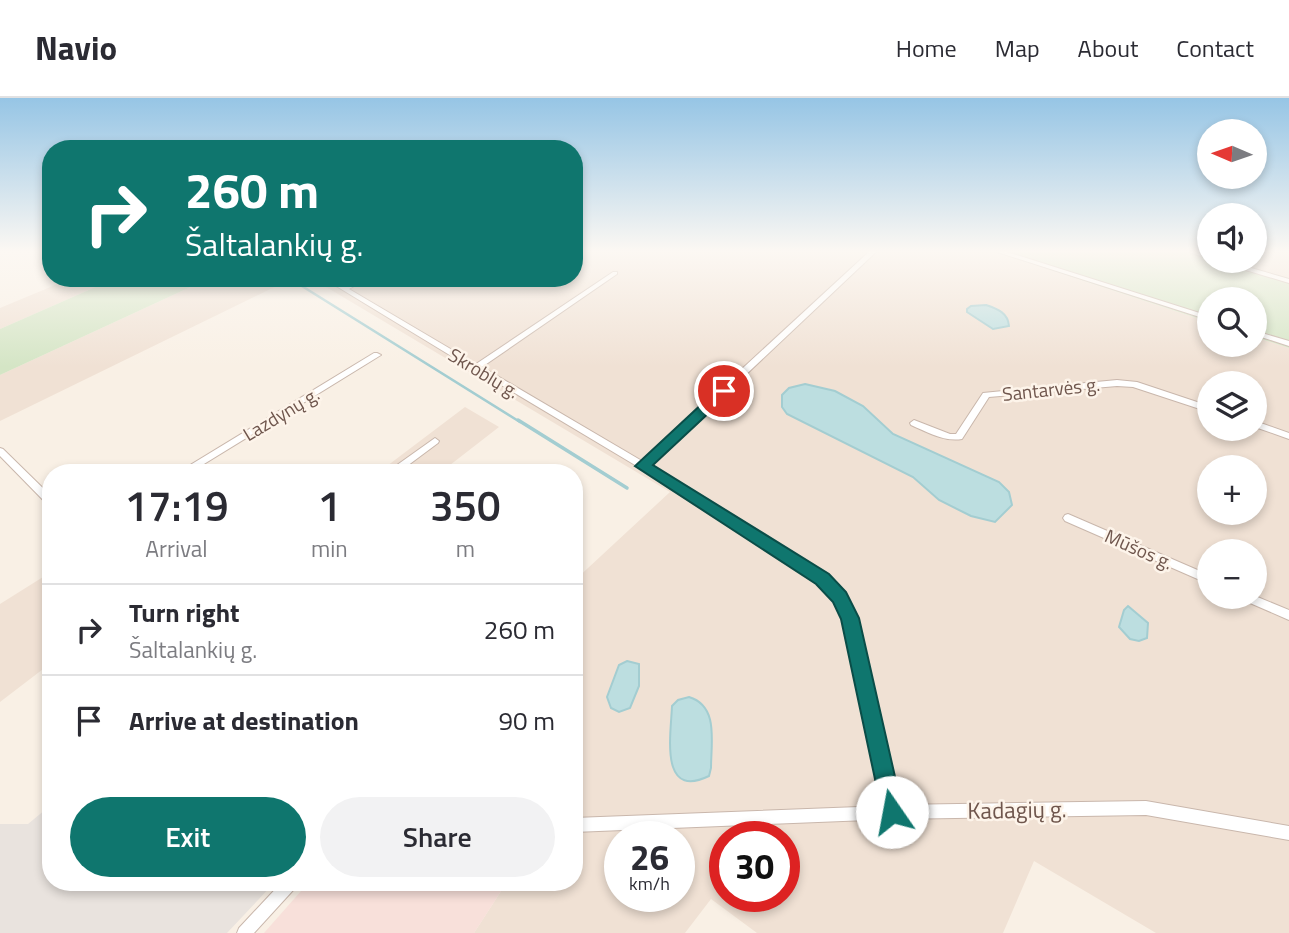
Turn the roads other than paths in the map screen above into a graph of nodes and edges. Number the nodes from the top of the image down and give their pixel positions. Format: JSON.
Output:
{"nodes":[{"id":1,"x":344,"y":289,"type":"edge"},
{"id":2,"x":591,"y":289,"type":"edge"},
{"id":3,"x":833,"y":289,"type":"edge"},
{"id":4,"x":1117,"y":289,"type":"edge"},
{"id":5,"x":1197,"y":314,"type":"edge"},
{"id":6,"x":1267,"y":337,"type":"edge"},
{"id":7,"x":1289,"y":344,"type":"edge"},
{"id":8,"x":377,"y":355,"type":"dead end"},
{"id":9,"x":475,"y":368,"type":"junction"},
{"id":10,"x":1197,"y":405,"type":"edge"},
{"id":11,"x":914,"y":423,"type":"dead end"},
{"id":12,"x":1267,"y":428,"type":"edge"},
{"id":13,"x":1289,"y":436,"type":"edge"},
{"id":14,"x":435,"y":440,"type":"dead end"},
{"id":15,"x":0,"y":451,"type":"edge"},
{"id":16,"x":197,"y":464,"type":"edge"},
{"id":17,"x":404,"y":464,"type":"edge"},
{"id":18,"x":643,"y":466,"type":"junction"},
{"id":19,"x":42,"y":493,"type":"edge"},
{"id":20,"x":1068,"y":518,"type":"dead end"},
{"id":21,"x":1197,"y":575,"type":"edge"},
{"id":22,"x":1267,"y":606,"type":"edge"},
{"id":23,"x":1289,"y":615,"type":"edge"},
{"id":24,"x":892,"y":812,"type":"junction"},
{"id":25,"x":583,"y":825,"type":"edge"},
{"id":26,"x":1289,"y":834,"type":"edge"},
{"id":27,"x":283,"y":891,"type":"edge"},
{"id":28,"x":244,"y":933,"type":"edge"}],
"edges":[{"from":1,"to":9,"type":"street","name":"Skroblų g."},
{"from":2,"to":9,"type":"street"},
{"from":3,"to":18,"type":"street"},
{"from":4,"to":5,"type":"street"},
{"from":6,"to":7,"type":"street"},
{"from":8,"to":16,"type":"street","name":"Lazdynų g."},
{"from":9,"to":18,"type":"street","name":"Skroblų g."},
{"from":10,"to":11,"type":"street","name":"Santarvės g."},
{"from":12,"to":13,"type":"street"},
{"from":14,"to":17,"type":"street"},
{"from":15,"to":19,"type":"street"},
{"from":18,"to":24,"type":"street","name":"Skroblų g."},
{"from":20,"to":21,"type":"street","name":"Mūšos g."},
{"from":22,"to":23,"type":"street"},
{"from":24,"to":25,"type":"street","name":"Kadagių g."},
{"from":24,"to":26,"type":"street","name":"Kadagių g."},
{"from":27,"to":28,"type":"street"}]}
